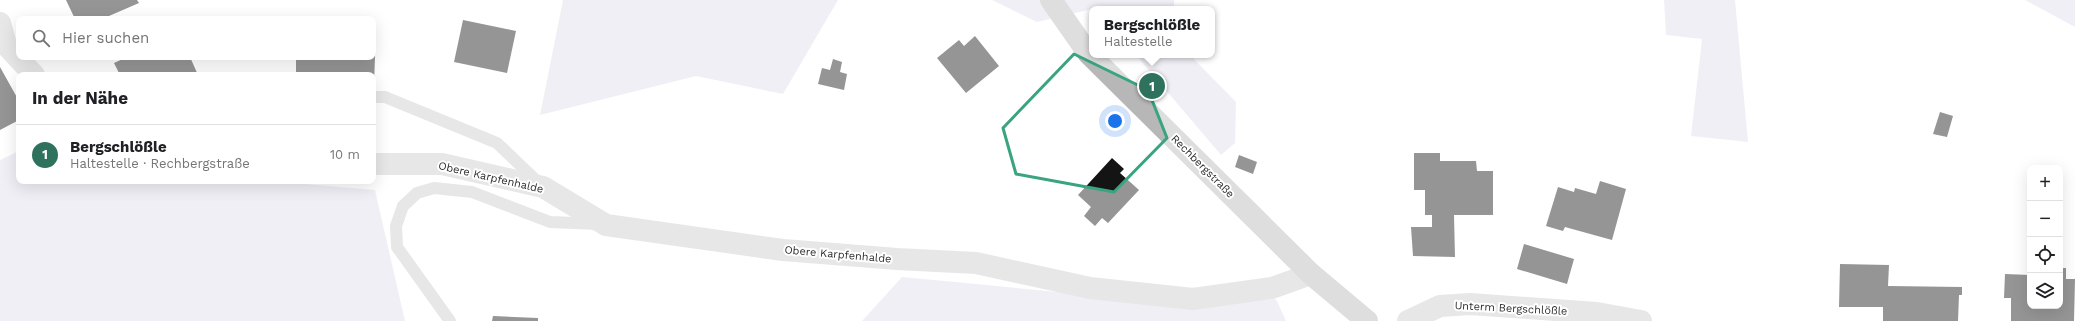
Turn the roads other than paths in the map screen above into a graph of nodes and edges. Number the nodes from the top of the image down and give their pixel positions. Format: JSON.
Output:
{"nodes":[{"id":1,"x":1051,"y":0,"type":"edge"},
{"id":2,"x":0,"y":23,"type":"edge"},
{"id":3,"x":1089,"y":54,"type":"edge"},
{"id":4,"x":16,"y":56,"type":"edge"},
{"id":5,"x":1093,"y":58,"type":"edge"},
{"id":6,"x":20,"y":60,"type":"edge"},
{"id":7,"x":31,"y":72,"type":"edge"},
{"id":8,"x":376,"y":97,"type":"edge"},
{"id":9,"x":376,"y":164,"type":"edge"},
{"id":10,"x":543,"y":187,"type":"junction"},
{"id":11,"x":606,"y":225,"type":"junction"},
{"id":12,"x":1311,"y":274,"type":"junction"},
{"id":13,"x":450,"y":321,"type":"edge"},
{"id":14,"x":1367,"y":321,"type":"edge"},
{"id":15,"x":1408,"y":321,"type":"edge"},
{"id":16,"x":1641,"y":321,"type":"edge"}],
"edges":[{"from":1,"to":3,"type":"main road","name":"Rechbergstraße"},
{"from":2,"to":4,"type":"street"},
{"from":5,"to":12,"type":"main road","name":"Rechbergstraße"},
{"from":6,"to":7,"type":"street"},
{"from":8,"to":10,"type":"lane"},
{"from":9,"to":10,"type":"street","name":"Obere Karpfenhalde"},
{"from":10,"to":11,"type":"street","name":"Obere Karpfenhalde"},
{"from":11,"to":12,"type":"street","name":"Obere Karpfenhalde"},
{"from":11,"to":13,"type":"lane"},
{"from":12,"to":14,"type":"main road","name":"Rechbergstraße"},
{"from":15,"to":16,"type":"street","name":"Unterm Bergschlößle"}]}
